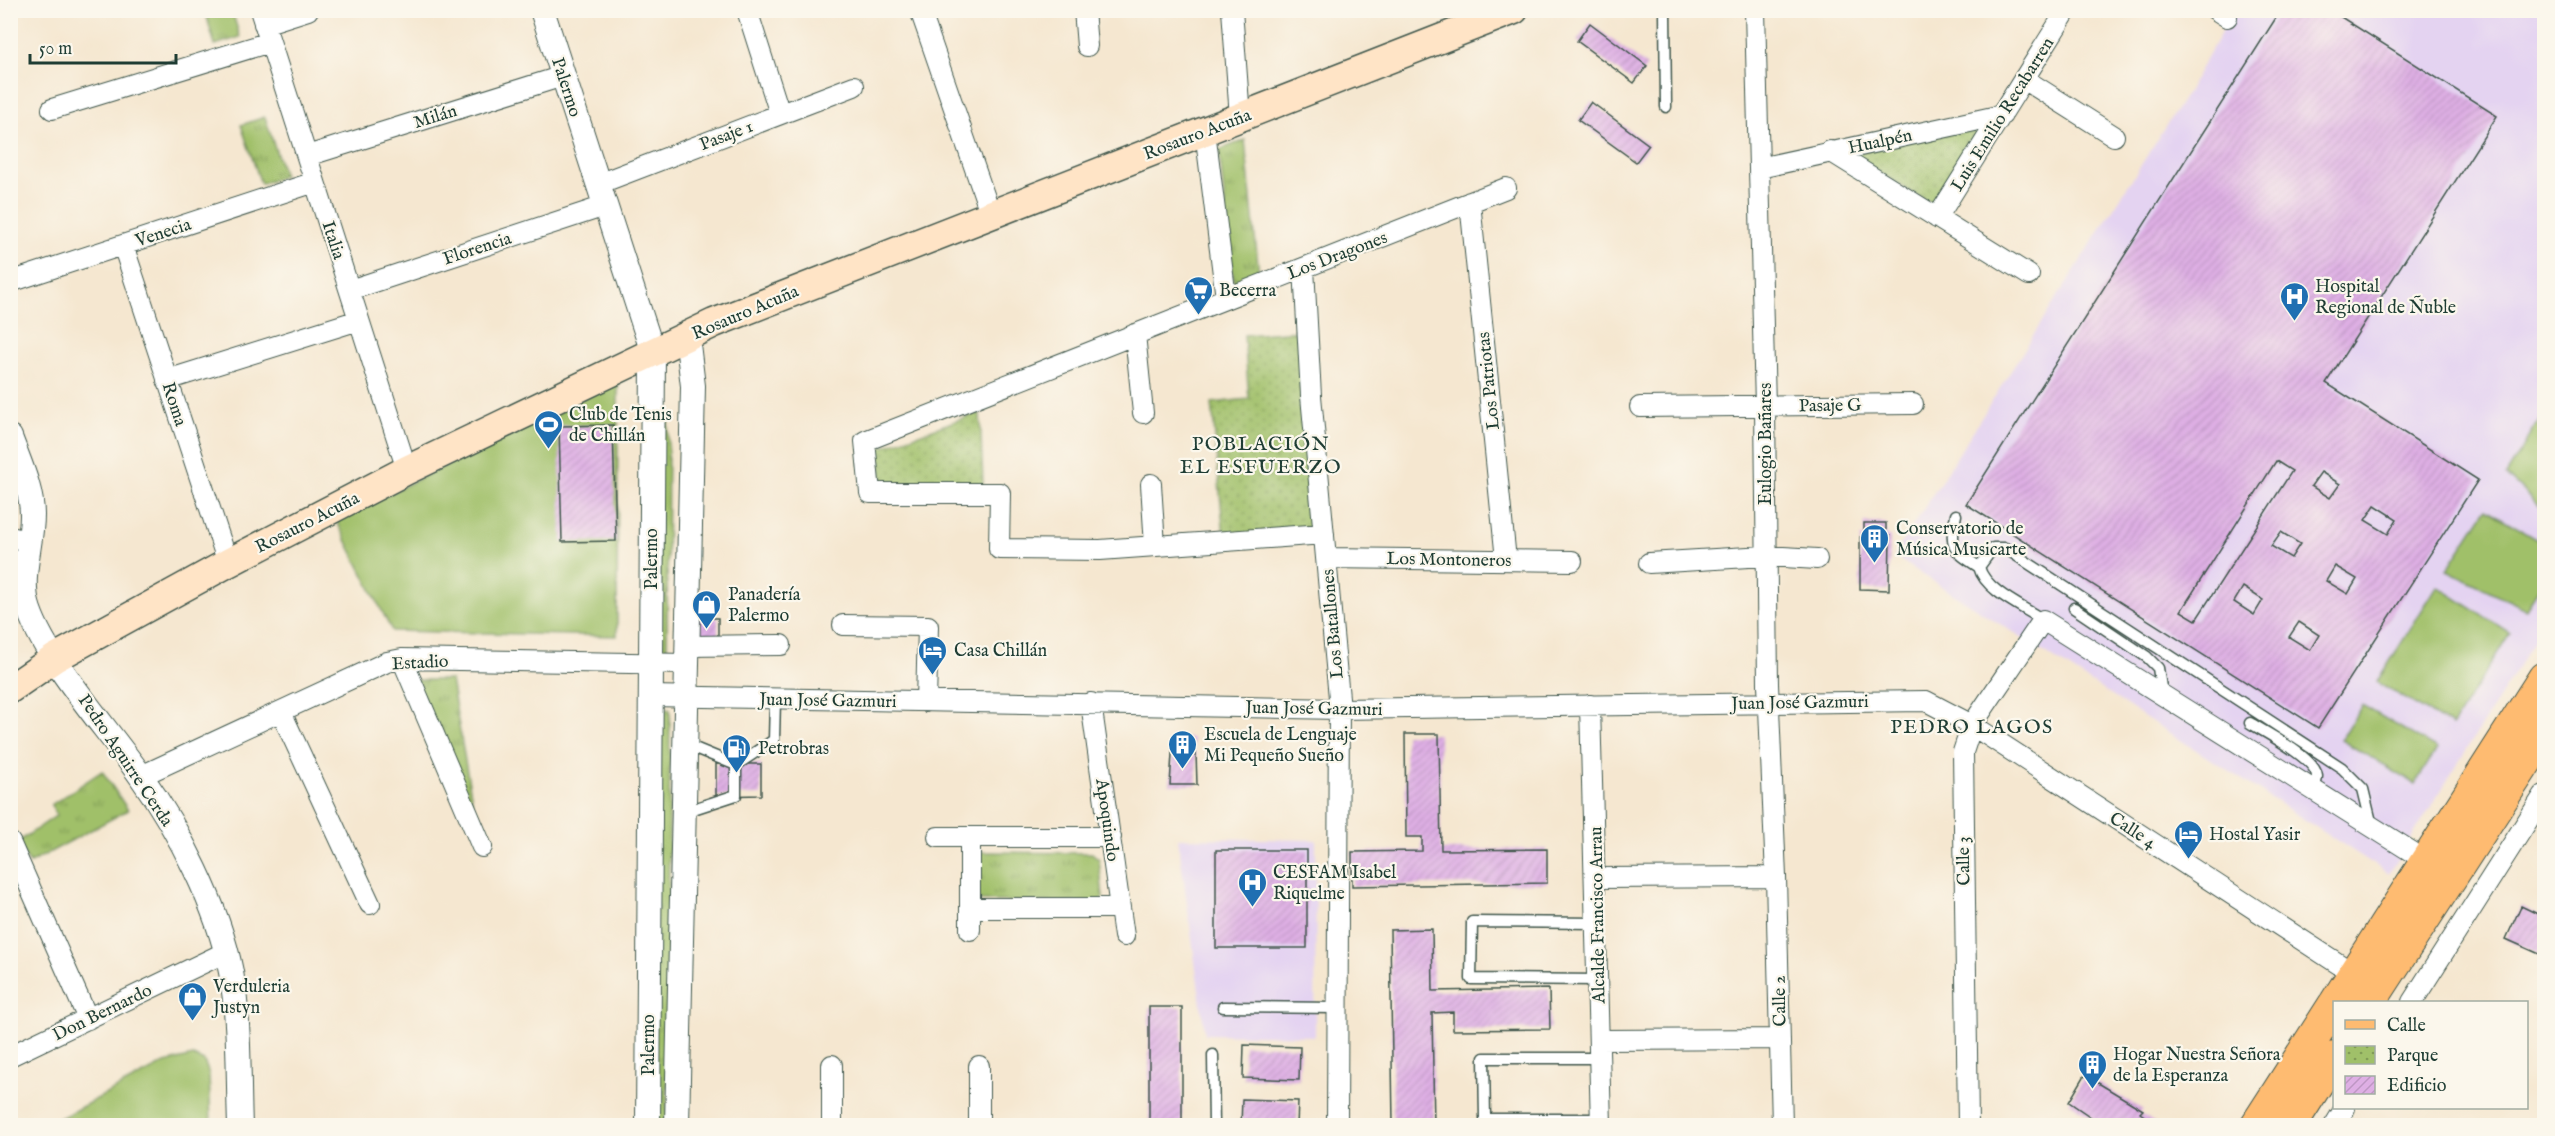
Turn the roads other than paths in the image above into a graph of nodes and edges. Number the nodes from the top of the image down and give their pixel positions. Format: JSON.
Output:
{"nodes":[{"id":1,"x":308,"y":10,"type":"edge"},
{"id":2,"x":542,"y":10,"type":"edge"},
{"id":3,"x":747,"y":10,"type":"edge"},
{"id":4,"x":920,"y":10,"type":"edge"},
{"id":5,"x":1084,"y":10,"type":"edge"},
{"id":6,"x":1232,"y":10,"type":"edge"},
{"id":7,"x":1665,"y":10,"type":"edge"},
{"id":8,"x":1755,"y":10,"type":"edge"},
{"id":9,"x":2067,"y":10,"type":"edge"},
{"id":10,"x":1505,"y":12,"type":"edge"},
{"id":11,"x":265,"y":26,"type":"edge"},
{"id":12,"x":1087,"y":46,"type":"dead end"},
{"id":13,"x":563,"y":75,"type":"junction"},
{"id":14,"x":2024,"y":79,"type":"junction"},
{"id":15,"x":854,"y":86,"type":"dead end"},
{"id":16,"x":1666,"y":107,"type":"dead end"},
{"id":17,"x":52,"y":109,"type":"dead end"},
{"id":18,"x":780,"y":114,"type":"junction"},
{"id":19,"x":2002,"y":115,"type":"junction"},
{"id":20,"x":1240,"y":117,"type":"junction"},
{"id":21,"x":1204,"y":131,"type":"junction"},
{"id":22,"x":2114,"y":136,"type":"dead end"},
{"id":23,"x":1830,"y":152,"type":"junction"},
{"id":24,"x":307,"y":156,"type":"junction"},
{"id":25,"x":1759,"y":168,"type":"junction"},
{"id":26,"x":315,"y":182,"type":"junction"},
{"id":27,"x":1506,"y":188,"type":"dead end"},
{"id":28,"x":601,"y":195,"type":"junction"},
{"id":29,"x":1470,"y":202,"type":"junction"},
{"id":30,"x":991,"y":215,"type":"junction"},
{"id":31,"x":1937,"y":218,"type":"junction"},
{"id":32,"x":123,"y":245,"type":"junction"},
{"id":33,"x":1304,"y":268,"type":"junction"},
{"id":34,"x":2029,"y":275,"type":"dead end"},
{"id":35,"x":10,"y":282,"type":"edge"},
{"id":36,"x":350,"y":290,"type":"junction"},
{"id":37,"x":1226,"y":298,"type":"junction"},
{"id":38,"x":359,"y":320,"type":"junction"},
{"id":39,"x":1135,"y":334,"type":"junction"},
{"id":40,"x":687,"y":336,"type":"junction"},
{"id":41,"x":653,"y":353,"type":"junction"},
{"id":42,"x":167,"y":380,"type":"junction"},
{"id":43,"x":1913,"y":404,"type":"dead end"},
{"id":44,"x":1765,"y":406,"type":"junction"},
{"id":45,"x":1640,"y":407,"type":"dead end"},
{"id":46,"x":1143,"y":413,"type":"dead end"},
{"id":47,"x":10,"y":437,"type":"edge"},
{"id":48,"x":407,"y":470,"type":"junction"},
{"id":49,"x":1151,"y":484,"type":"dead end"},
{"id":50,"x":1956,"y":515,"type":"dead end"},
{"id":51,"x":1324,"y":534,"type":"junction"},
{"id":52,"x":20,"y":539,"type":"edge"},
{"id":53,"x":1155,"y":546,"type":"junction"},
{"id":54,"x":1766,"y":556,"type":"junction"},
{"id":55,"x":1326,"y":558,"type":"junction"},
{"id":56,"x":1817,"y":559,"type":"dead end"},
{"id":57,"x":1506,"y":560,"type":"junction"},
{"id":58,"x":1572,"y":561,"type":"dead end"},
{"id":59,"x":228,"y":563,"type":"junction"},
{"id":60,"x":1649,"y":563,"type":"dead end"},
{"id":61,"x":1979,"y":567,"type":"junction"},
{"id":62,"x":2074,"y":608,"type":"dead end"},
{"id":63,"x":2043,"y":620,"type":"junction"},
{"id":64,"x":843,"y":625,"type":"dead end"},
{"id":65,"x":781,"y":645,"type":"dead end"},
{"id":66,"x":687,"y":655,"type":"junction"},
{"id":67,"x":55,"y":658,"type":"junction"},
{"id":68,"x":402,"y":659,"type":"junction"},
{"id":69,"x":651,"y":663,"type":"junction"},
{"id":70,"x":2544,"y":678,"type":"edge"},
{"id":71,"x":10,"y":689,"type":"edge"},
{"id":72,"x":2162,"y":694,"type":"junction"},
{"id":73,"x":650,"y":696,"type":"junction"},
{"id":74,"x":686,"y":697,"type":"junction"},
{"id":75,"x":775,"y":699,"type":"junction"},
{"id":76,"x":926,"y":702,"type":"junction"},
{"id":77,"x":1769,"y":702,"type":"junction"},
{"id":78,"x":1091,"y":704,"type":"junction"},
{"id":79,"x":1590,"y":705,"type":"junction"},
{"id":80,"x":1339,"y":710,"type":"junction"},
{"id":81,"x":281,"y":712,"type":"junction"},
{"id":82,"x":2250,"y":723,"type":"dead end"},
{"id":83,"x":1972,"y":725,"type":"junction"},
{"id":84,"x":2544,"y":734,"type":"edge"},
{"id":85,"x":685,"y":744,"type":"junction"},
{"id":86,"x":736,"y":765,"type":"junction"},
{"id":87,"x":141,"y":776,"type":"junction"},
{"id":88,"x":2314,"y":790,"type":"junction"},
{"id":89,"x":2544,"y":795,"type":"edge"},
{"id":90,"x":684,"y":812,"type":"junction"},
{"id":91,"x":2372,"y":826,"type":"junction"},
{"id":92,"x":938,"y":837,"type":"dead end"},
{"id":93,"x":970,"y":837,"type":"junction"},
{"id":94,"x":1112,"y":837,"type":"junction"},
{"id":95,"x":10,"y":842,"type":"edge"},
{"id":96,"x":482,"y":847,"type":"dead end"},
{"id":97,"x":2439,"y":869,"type":"junction"},
{"id":98,"x":1776,"y":877,"type":"junction"},
{"id":99,"x":1597,"y":878,"type":"junction"},
{"id":100,"x":370,"y":904,"type":"dead end"},
{"id":101,"x":970,"y":908,"type":"junction"},
{"id":102,"x":1120,"y":908,"type":"junction"},
{"id":103,"x":1597,"y":923,"type":"junction"},
{"id":104,"x":970,"y":930,"type":"dead end"},
{"id":105,"x":1124,"y":936,"type":"dead end"},
{"id":106,"x":226,"y":952,"type":"junction"},
{"id":107,"x":2355,"y":975,"type":"junction"},
{"id":108,"x":1598,"y":980,"type":"junction"},
{"id":109,"x":2337,"y":1001,"type":"edge"},
{"id":110,"x":2371,"y":1001,"type":"edge"},
{"id":111,"x":2413,"y":1001,"type":"edge"},
{"id":112,"x":1223,"y":1007,"type":"dead end"},
{"id":113,"x":2333,"y":1007,"type":"edge"},
{"id":114,"x":1338,"y":1008,"type":"junction"},
{"id":115,"x":88,"y":1019,"type":"junction"},
{"id":116,"x":1780,"y":1040,"type":"junction"},
{"id":117,"x":1600,"y":1049,"type":"junction"},
{"id":118,"x":1214,"y":1055,"type":"dead end"},
{"id":119,"x":10,"y":1056,"type":"edge"},
{"id":120,"x":2333,"y":1059,"type":"edge"},
{"id":121,"x":832,"y":1065,"type":"dead end"},
{"id":122,"x":979,"y":1065,"type":"dead end"},
{"id":123,"x":2344,"y":1109,"type":"edge"},
{"id":124,"x":1601,"y":1122,"type":"edge"},
{"id":125,"x":240,"y":1125,"type":"edge"},
{"id":126,"x":648,"y":1125,"type":"edge"},
{"id":127,"x":677,"y":1125,"type":"edge"},
{"id":128,"x":832,"y":1125,"type":"edge"},
{"id":129,"x":979,"y":1125,"type":"edge"},
{"id":130,"x":1214,"y":1125,"type":"edge"},
{"id":131,"x":1337,"y":1125,"type":"edge"},
{"id":132,"x":1782,"y":1125,"type":"edge"},
{"id":133,"x":1968,"y":1125,"type":"edge"},
{"id":134,"x":2256,"y":1125,"type":"edge"},
{"id":135,"x":2290,"y":1125,"type":"edge"},
{"id":136,"x":2334,"y":1125,"type":"edge"}],
"edges":[{"from":1,"to":11,"type":"street"},
{"from":2,"to":13,"type":"street","name":"Palermo"},
{"from":3,"to":18,"type":"street"},
{"from":4,"to":30,"type":"street"},
{"from":5,"to":12,"type":"street"},
{"from":6,"to":20,"type":"street"},
{"from":7,"to":16,"type":"lane"},
{"from":8,"to":25,"type":"street","name":"Eulogio Bañares"},
{"from":9,"to":14,"type":"street","name":"Luis Emilio Recabarren"},
{"from":10,"to":20,"type":"main road","name":"Rosauro Acuña"},
{"from":11,"to":17,"type":"street"},
{"from":11,"to":24,"type":"street","name":"Italia"},
{"from":13,"to":24,"type":"street","name":"Milán"},
{"from":13,"to":28,"type":"street","name":"Palermo"},
{"from":14,"to":19,"type":"street","name":"Luis Emilio Recabarren"},
{"from":14,"to":22,"type":"street"},
{"from":15,"to":18,"type":"street","name":"Pasaje 1"},
{"from":18,"to":28,"type":"street","name":"Pasaje 1"},
{"from":19,"to":23,"type":"street","name":"Hualpén"},
{"from":19,"to":31,"type":"street","name":"Luis Emilio Recabarren"},
{"from":20,"to":21,"type":"main road","name":"Rosauro Acuña"},
{"from":21,"to":30,"type":"main road","name":"Rosauro Acuña"},
{"from":21,"to":37,"type":"street"},
{"from":23,"to":25,"type":"street","name":"Hualpén"},
{"from":23,"to":31,"type":"street"},
{"from":24,"to":26,"type":"street","name":"Italia"},
{"from":25,"to":44,"type":"street","name":"Eulogio Bañares"},
{"from":26,"to":32,"type":"street","name":"Venecia"},
{"from":26,"to":36,"type":"street","name":"Italia"},
{"from":27,"to":29,"type":"street","name":"Los Dragones"},
{"from":28,"to":36,"type":"street","name":"Florencia"},
{"from":28,"to":41,"type":"street","name":"Palermo"},
{"from":29,"to":33,"type":"street","name":"Los Dragones"},
{"from":29,"to":57,"type":"street","name":"Los Patriotas"},
{"from":30,"to":40,"type":"main road","name":"Rosauro Acuña"},
{"from":31,"to":34,"type":"street"},
{"from":32,"to":35,"type":"street","name":"Venecia"},
{"from":32,"to":42,"type":"street","name":"Roma"},
{"from":33,"to":37,"type":"street","name":"Los Dragones"},
{"from":33,"to":51,"type":"street","name":"Los Batallones"},
{"from":36,"to":38,"type":"street","name":"Italia"},
{"from":37,"to":39,"type":"street","name":"Los Dragones"},
{"from":38,"to":42,"type":"street"},
{"from":38,"to":48,"type":"street","name":"Italia"},
{"from":39,"to":46,"type":"street"},
{"from":39,"to":53,"type":"street","name":"Los Dragones"},
{"from":40,"to":41,"type":"main road","name":"Rosauro Acuña"},
{"from":40,"to":66,"type":"street","name":"Palermo"},
{"from":41,"to":48,"type":"main road","name":"Rosauro Acuña"},
{"from":41,"to":69,"type":"street","name":"Palermo"},
{"from":42,"to":59,"type":"street","name":"Roma"},
{"from":43,"to":44,"type":"street","name":"Pasaje G"},
{"from":44,"to":45,"type":"street","name":"Pasaje G"},
{"from":44,"to":54,"type":"street","name":"Eulogio Bañares"},
{"from":47,"to":52,"type":"street","name":"Pedro Aguirre Cerda"},
{"from":48,"to":59,"type":"main road","name":"Rosauro Acuña"},
{"from":49,"to":53,"type":"street"},
{"from":50,"to":61,"type":"lane"},
{"from":51,"to":53,"type":"street"},
{"from":51,"to":55,"type":"street","name":"Los Batallones"},
{"from":52,"to":67,"type":"street","name":"Pedro Aguirre Cerda"},
{"from":54,"to":56,"type":"street"},
{"from":54,"to":60,"type":"street"},
{"from":54,"to":77,"type":"street","name":"Eulogio Bañares"},
{"from":55,"to":57,"type":"street","name":"Los Montoneros"},
{"from":55,"to":80,"type":"street","name":"Los Batallones"},
{"from":57,"to":58,"type":"street","name":"Los Montoneros"},
{"from":59,"to":67,"type":"main road","name":"Rosauro Acuña"},
{"from":61,"to":63,"type":"lane"},
{"from":61,"to":91,"type":"lane"},
{"from":62,"to":72,"type":"lane"},
{"from":63,"to":72,"type":"street"},
{"from":63,"to":83,"type":"street","name":"Calle 3"},
{"from":64,"to":76,"type":"street"},
{"from":65,"to":66,"type":"street"},
{"from":66,"to":69,"type":"street","name":"Estadio"},
{"from":66,"to":74,"type":"street","name":"Palermo"},
{"from":67,"to":71,"type":"main road","name":"Rosauro Acuña"},
{"from":67,"to":87,"type":"street","name":"Pedro Aguirre Cerda"},
{"from":68,"to":69,"type":"street","name":"Estadio"},
{"from":68,"to":81,"type":"street","name":"Estadio"},
{"from":68,"to":96,"type":"street"},
{"from":69,"to":73,"type":"street","name":"Palermo"},
{"from":70,"to":97,"type":"main road"},
{"from":72,"to":88,"type":"street"},
{"from":73,"to":74,"type":"street","name":"Juan José Gazmuri"},
{"from":73,"to":126,"type":"street","name":"Palermo"},
{"from":74,"to":75,"type":"street","name":"Juan José Gazmuri"},
{"from":74,"to":85,"type":"street","name":"Palermo"},
{"from":75,"to":76,"type":"street","name":"Juan José Gazmuri"},
{"from":75,"to":86,"type":"lane"},
{"from":76,"to":78,"type":"street","name":"Juan José Gazmuri"},
{"from":77,"to":79,"type":"street","name":"Juan José Gazmuri"},
{"from":77,"to":83,"type":"street","name":"Juan José Gazmuri"},
{"from":77,"to":98,"type":"street","name":"Eulogio Bañares"},
{"from":78,"to":80,"type":"street","name":"Juan José Gazmuri"},
{"from":78,"to":94,"type":"street","name":"Apoquindo"},
{"from":79,"to":80,"type":"street","name":"Juan José Gazmuri"},
{"from":79,"to":99,"type":"street","name":"Alcalde Francisco Arrau"},
{"from":80,"to":114,"type":"street","name":"Los Batallones"},
{"from":81,"to":87,"type":"street","name":"Estadio"},
{"from":81,"to":100,"type":"street"},
{"from":82,"to":88,"type":"lane"},
{"from":83,"to":107,"type":"street","name":"Calle 4"},
{"from":83,"to":133,"type":"street","name":"Calle 3"},
{"from":84,"to":97,"type":"main road"},
{"from":85,"to":86,"type":"lane"},
{"from":85,"to":90,"type":"street","name":"Palermo"},
{"from":86,"to":90,"type":"lane"},
{"from":87,"to":106,"type":"street","name":"Pedro Aguirre Cerda"},
{"from":88,"to":91,"type":"street"},
{"from":89,"to":111,"type":"street"},
{"from":90,"to":127,"type":"street","name":"Palermo"},
{"from":91,"to":97,"type":"street"},
{"from":92,"to":93,"type":"street"},
{"from":93,"to":94,"type":"street"},
{"from":93,"to":101,"type":"street"},
{"from":94,"to":102,"type":"street","name":"Apoquindo"},
{"from":95,"to":115,"type":"street"},
{"from":97,"to":107,"type":"main road"},
{"from":97,"to":110,"type":"main road"},
{"from":98,"to":99,"type":"street"},
{"from":98,"to":116,"type":"street","name":"Calle 2"},
{"from":99,"to":103,"type":"street","name":"Alcalde Francisco Arrau"},
{"from":101,"to":102,"type":"street"},
{"from":101,"to":104,"type":"street"},
{"from":102,"to":105,"type":"street","name":"Apoquindo"},
{"from":103,"to":108,"type":"street","name":"Alcalde Francisco Arrau"},
{"from":103,"to":108,"type":"lane"},
{"from":106,"to":115,"type":"street","name":"Don Bernardo"},
{"from":106,"to":125,"type":"street","name":"Pedro Aguirre Cerda"},
{"from":107,"to":109,"type":"main road"},
{"from":108,"to":117,"type":"street","name":"Alcalde Francisco Arrau"},
{"from":112,"to":114,"type":"lane"},
{"from":113,"to":134,"type":"main road"},
{"from":114,"to":131,"type":"street","name":"Los Batallones"},
{"from":115,"to":119,"type":"street","name":"Don Bernardo"},
{"from":116,"to":117,"type":"street"},
{"from":116,"to":132,"type":"street","name":"Calle 2"},
{"from":117,"to":124,"type":"street","name":"Alcalde Francisco Arrau"},
{"from":117,"to":124,"type":"lane"},
{"from":118,"to":130,"type":"lane"},
{"from":120,"to":135,"type":"main road"},
{"from":121,"to":128,"type":"street"},
{"from":122,"to":129,"type":"street"},
{"from":123,"to":136,"type":"street"}]}
